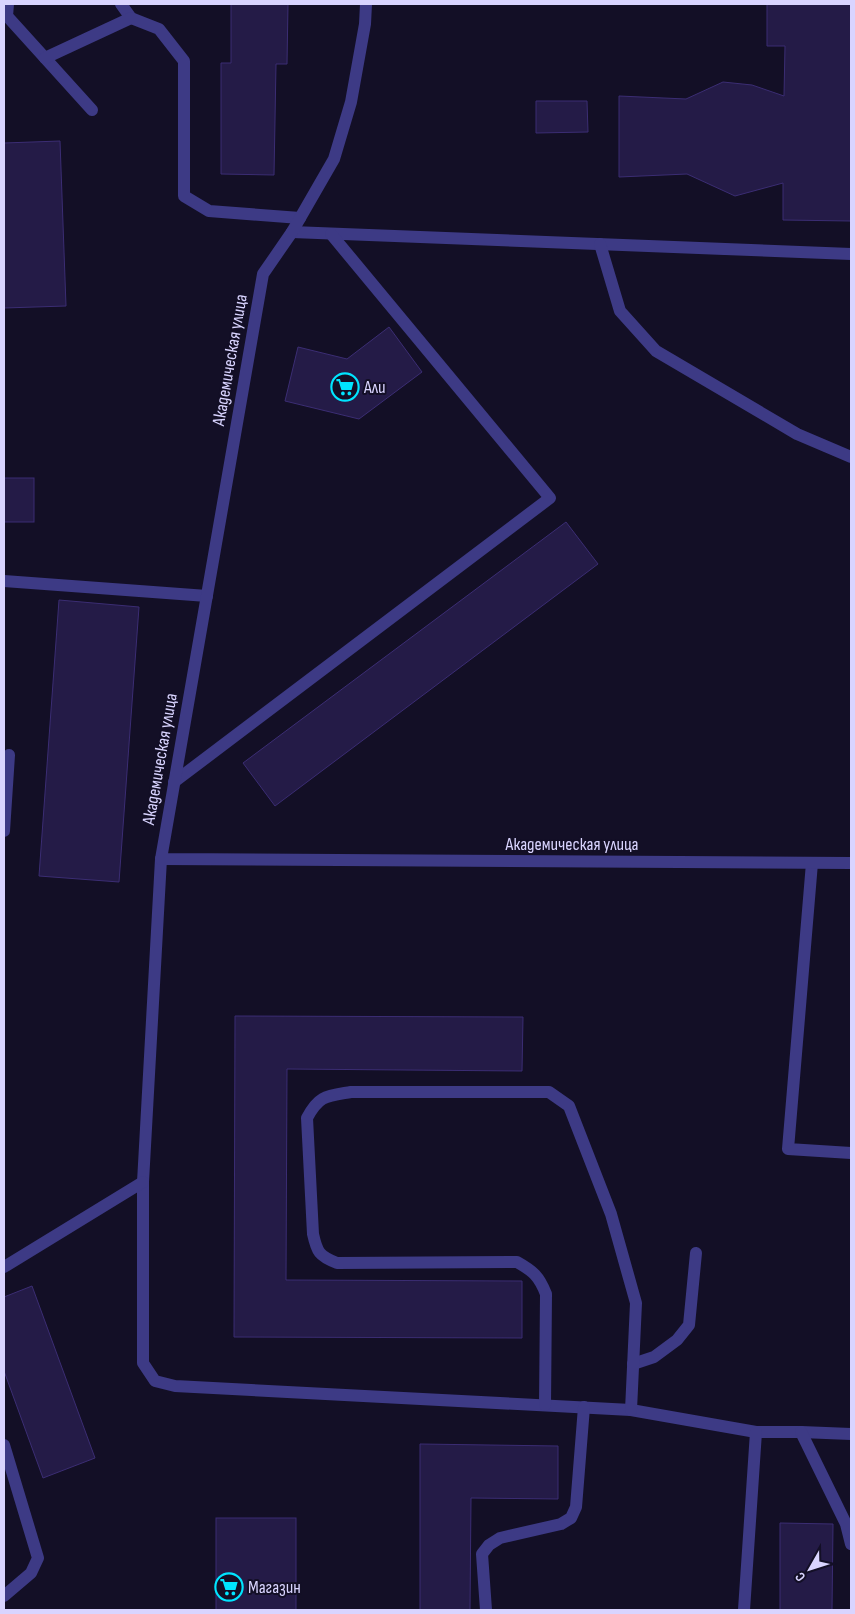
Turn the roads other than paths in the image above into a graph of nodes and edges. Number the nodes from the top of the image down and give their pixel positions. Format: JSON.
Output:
{"nodes":[{"id":1,"x":8,"y":4,"type":"edge"},
{"id":2,"x":121,"y":4,"type":"edge"},
{"id":3,"x":366,"y":4,"type":"edge"},
{"id":4,"x":131,"y":18,"type":"junction"},
{"id":5,"x":45,"y":58,"type":"junction"},
{"id":6,"x":92,"y":110,"type":"dead end"},
{"id":7,"x":300,"y":218,"type":"junction"},
{"id":8,"x":292,"y":232,"type":"junction"},
{"id":9,"x":331,"y":234,"type":"junction"},
{"id":10,"x":600,"y":244,"type":"junction"},
{"id":11,"x":851,"y":254,"type":"edge"},
{"id":12,"x":851,"y":458,"type":"edge"},
{"id":13,"x":4,"y":581,"type":"edge"},
{"id":14,"x":206,"y":596,"type":"junction"},
{"id":15,"x":9,"y":755,"type":"dead end"},
{"id":16,"x":174,"y":782,"type":"junction"},
{"id":17,"x":4,"y":831,"type":"edge"},
{"id":18,"x":160,"y":859,"type":"junction"},
{"id":19,"x":812,"y":863,"type":"junction"},
{"id":20,"x":851,"y":864,"type":"edge"},
{"id":21,"x":851,"y":1153,"type":"edge"},
{"id":22,"x":143,"y":1182,"type":"junction"},
{"id":23,"x":696,"y":1253,"type":"dead end"},
{"id":24,"x":4,"y":1268,"type":"edge"},
{"id":25,"x":633,"y":1364,"type":"junction"},
{"id":26,"x":546,"y":1405,"type":"junction"},
{"id":27,"x":584,"y":1407,"type":"junction"},
{"id":28,"x":631,"y":1410,"type":"junction"},
{"id":29,"x":756,"y":1432,"type":"junction"},
{"id":30,"x":801,"y":1432,"type":"junction"},
{"id":31,"x":851,"y":1434,"type":"edge"},
{"id":32,"x":4,"y":1445,"type":"edge"},
{"id":33,"x":851,"y":1544,"type":"edge"},
{"id":34,"x":4,"y":1596,"type":"edge"},
{"id":35,"x":486,"y":1610,"type":"edge"},
{"id":36,"x":744,"y":1610,"type":"edge"}],
"edges":[{"from":1,"to":5,"type":"street"},
{"from":2,"to":4,"type":"street"},
{"from":3,"to":7,"type":"street","name":"Академическая улица"},
{"from":4,"to":5,"type":"street"},
{"from":4,"to":7,"type":"street"},
{"from":5,"to":6,"type":"street"},
{"from":7,"to":8,"type":"street","name":"Академическая улица"},
{"from":8,"to":9,"type":"street"},
{"from":8,"to":14,"type":"street","name":"Академическая улица"},
{"from":9,"to":10,"type":"street"},
{"from":9,"to":16,"type":"street"},
{"from":10,"to":11,"type":"street"},
{"from":10,"to":12,"type":"street"},
{"from":13,"to":14,"type":"street"},
{"from":14,"to":16,"type":"street","name":"Академическая улица"},
{"from":15,"to":17,"type":"street"},
{"from":16,"to":18,"type":"street","name":"Академическая улица"},
{"from":18,"to":19,"type":"street","name":"Академическая улица"},
{"from":18,"to":22,"type":"street"},
{"from":19,"to":20,"type":"street","name":"Академическая улица"},
{"from":19,"to":21,"type":"street"},
{"from":22,"to":24,"type":"street"},
{"from":22,"to":26,"type":"street"},
{"from":23,"to":25,"type":"street"},
{"from":25,"to":26,"type":"street"},
{"from":25,"to":28,"type":"street"},
{"from":26,"to":27,"type":"street"},
{"from":27,"to":28,"type":"street"},
{"from":27,"to":35,"type":"street"},
{"from":28,"to":29,"type":"street"},
{"from":29,"to":30,"type":"street"},
{"from":29,"to":36,"type":"street"},
{"from":30,"to":31,"type":"street"},
{"from":30,"to":33,"type":"street"},
{"from":32,"to":34,"type":"street"}]}
